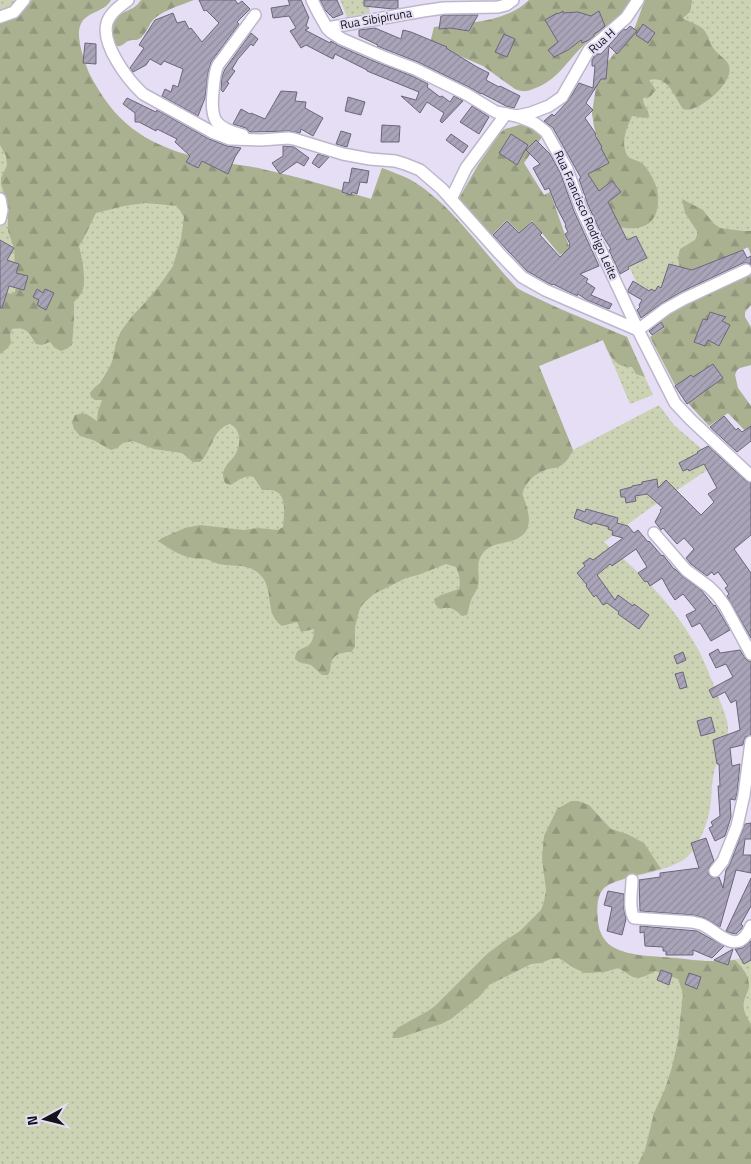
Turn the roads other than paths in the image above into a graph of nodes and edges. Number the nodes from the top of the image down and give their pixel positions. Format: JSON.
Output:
{"nodes":[{"id":1,"x":24,"y":0,"type":"edge"},
{"id":2,"x":128,"y":0,"type":"edge"},
{"id":3,"x":312,"y":0,"type":"edge"},
{"id":4,"x":513,"y":0,"type":"edge"},
{"id":5,"x":638,"y":0,"type":"edge"},
{"id":6,"x":255,"y":15,"type":"dead end"},
{"id":7,"x":0,"y":17,"type":"edge"},
{"id":8,"x":327,"y":28,"type":"junction"},
{"id":9,"x":549,"y":106,"type":"junction"},
{"id":10,"x":511,"y":115,"type":"junction"},
{"id":11,"x":542,"y":128,"type":"junction"},
{"id":12,"x":261,"y":140,"type":"junction"},
{"id":13,"x":0,"y":199,"type":"edge"},
{"id":14,"x":451,"y":199,"type":"junction"},
{"id":15,"x":0,"y":219,"type":"edge"},
{"id":16,"x":746,"y":270,"type":"dead end"},
{"id":17,"x":638,"y":330,"type":"junction"},
{"id":18,"x":751,"y":476,"type":"edge"},
{"id":19,"x":654,"y":533,"type":"dead end"},
{"id":20,"x":751,"y":654,"type":"edge"},
{"id":21,"x":750,"y":746,"type":"edge"},
{"id":22,"x":715,"y":871,"type":"dead end"},
{"id":23,"x":632,"y":880,"type":"dead end"},
{"id":24,"x":751,"y":926,"type":"edge"}],
"edges":[{"from":1,"to":7,"type":"street"},
{"from":2,"to":12,"type":"street"},
{"from":3,"to":8,"type":"street"},
{"from":4,"to":8,"type":"street","name":"Rua Sibipiruna"},
{"from":5,"to":9,"type":"street","name":"Rua H"},
{"from":6,"to":12,"type":"street"},
{"from":8,"to":10,"type":"street"},
{"from":9,"to":10,"type":"street","name":"Rua H"},
{"from":9,"to":11,"type":"street","name":"Rua H"},
{"from":10,"to":11,"type":"street"},
{"from":10,"to":14,"type":"street"},
{"from":11,"to":17,"type":"street","name":"Rua Francisco Rodrigo Leite"},
{"from":12,"to":14,"type":"street"},
{"from":13,"to":15,"type":"street"},
{"from":14,"to":17,"type":"street"},
{"from":16,"to":17,"type":"street"},
{"from":17,"to":18,"type":"street","name":"Rua Francisco Rodrigo Leite"},
{"from":19,"to":20,"type":"street"},
{"from":21,"to":22,"type":"street"},
{"from":23,"to":24,"type":"street"}]}
